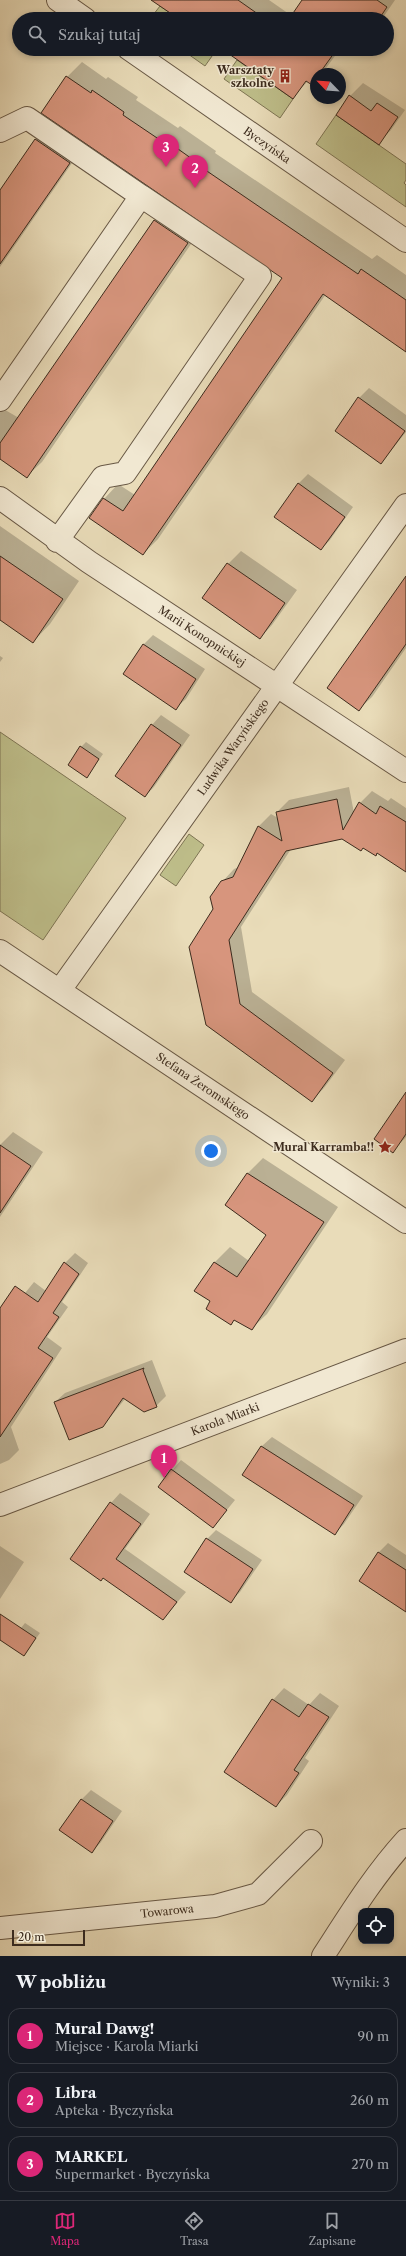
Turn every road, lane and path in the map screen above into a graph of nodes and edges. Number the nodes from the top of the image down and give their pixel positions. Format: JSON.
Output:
{"nodes":[{"id":1,"x":58,"y":0,"type":"edge"},
{"id":2,"x":75,"y":12,"type":"edge"},
{"id":3,"x":138,"y":56,"type":"edge"},
{"id":4,"x":0,"y":131,"type":"edge"},
{"id":5,"x":141,"y":196,"type":"junction"},
{"id":6,"x":406,"y":241,"type":"edge"},
{"id":7,"x":0,"y":400,"type":"edge"},
{"id":8,"x":0,"y":498,"type":"edge"},
{"id":9,"x":406,"y":505,"type":"edge"},
{"id":10,"x":57,"y":541,"type":"junction"},
{"id":11,"x":276,"y":687,"type":"junction"},
{"id":12,"x":406,"y":771,"type":"edge"},
{"id":13,"x":0,"y":951,"type":"edge"},
{"id":14,"x":60,"y":990,"type":"junction"},
{"id":15,"x":406,"y":1222,"type":"edge"},
{"id":16,"x":406,"y":1350,"type":"edge"},
{"id":17,"x":0,"y":1505,"type":"edge"},
{"id":18,"x":406,"y":1840,"type":"edge"},
{"id":19,"x":311,"y":1842,"type":"dead end"},
{"id":20,"x":0,"y":1928,"type":"edge"},
{"id":21,"x":323,"y":1956,"type":"edge"}],
"edges":[{"from":1,"to":2,"type":"street"},
{"from":3,"to":6,"type":"street","name":"Byczyńska"},
{"from":4,"to":5,"type":"street"},
{"from":5,"to":7,"type":"street"},
{"from":5,"to":10,"type":"street"},
{"from":8,"to":10,"type":"street","name":"Marii Konopnickiej"},
{"from":9,"to":11,"type":"street","name":"Ludwika Waryńskiego"},
{"from":10,"to":11,"type":"street","name":"Marii Konopnickiej"},
{"from":11,"to":12,"type":"street","name":"Marii Konopnickiej"},
{"from":11,"to":14,"type":"street","name":"Ludwika Waryńskiego"},
{"from":13,"to":14,"type":"street","name":"Stefana Żeromskiego"},
{"from":14,"to":15,"type":"street","name":"Stefana Żeromskiego"},
{"from":16,"to":17,"type":"street","name":"Karola Miarki"},
{"from":18,"to":21,"type":"street"},
{"from":19,"to":20,"type":"street","name":"Towarowa"}]}
